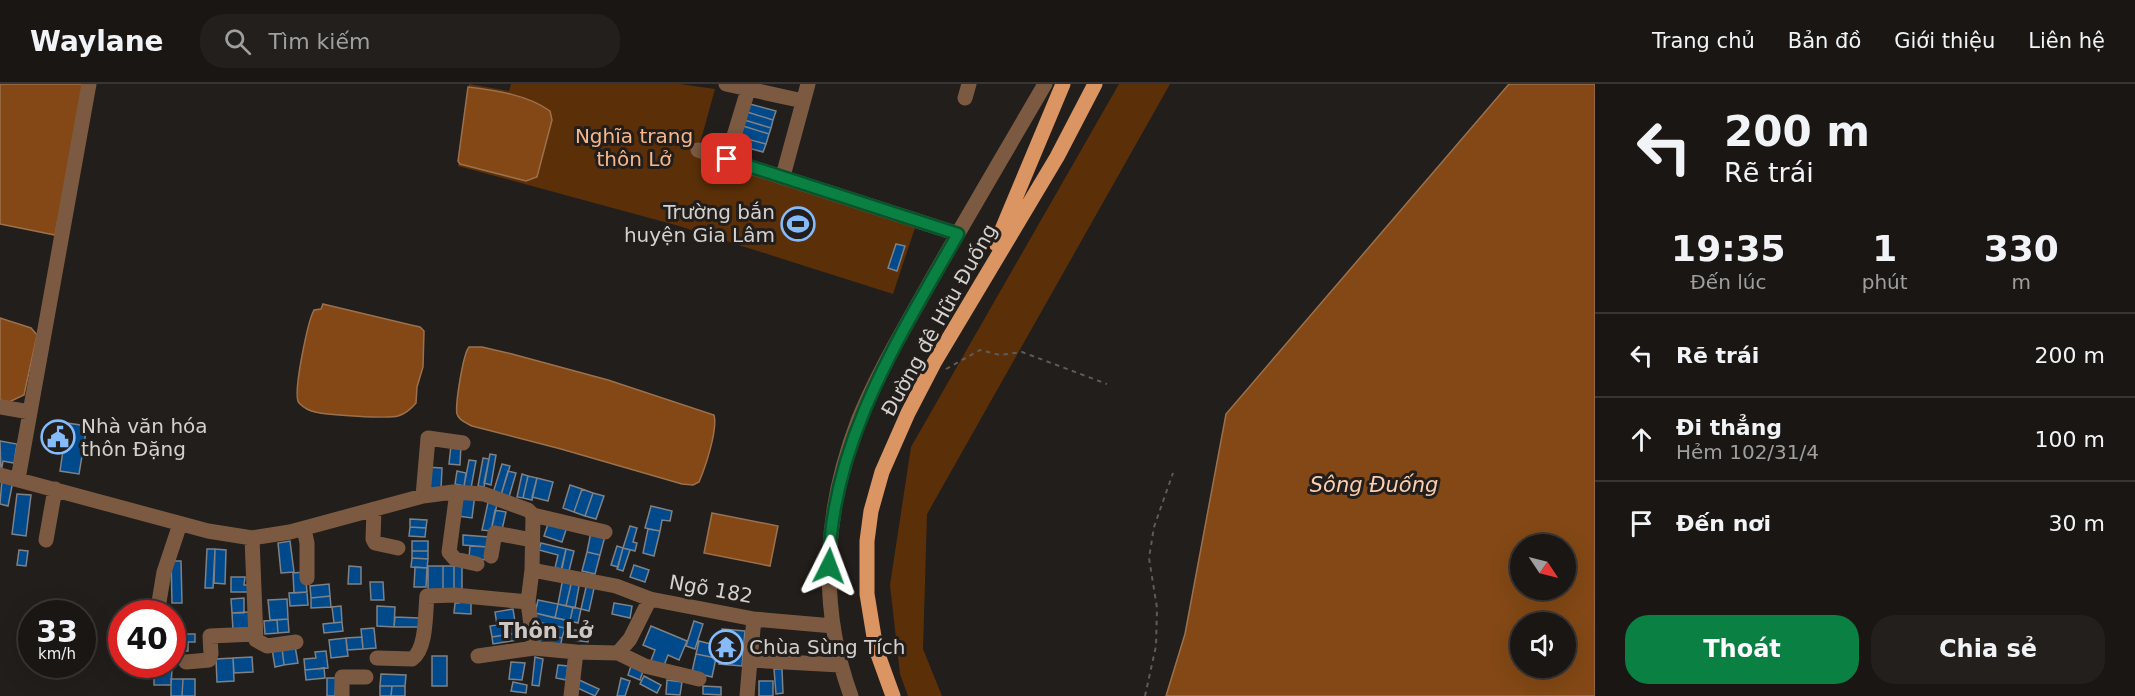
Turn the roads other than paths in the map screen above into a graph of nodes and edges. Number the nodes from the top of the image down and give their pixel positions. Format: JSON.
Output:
{"nodes":[{"id":1,"x":89,"y":84,"type":"edge"},
{"id":2,"x":726,"y":84,"type":"edge"},
{"id":3,"x":808,"y":84,"type":"edge"},
{"id":4,"x":1045,"y":84,"type":"edge"},
{"id":5,"x":1063,"y":84,"type":"edge"},
{"id":6,"x":1095,"y":84,"type":"edge"},
{"id":7,"x":748,"y":90,"type":"junction"},
{"id":8,"x":804,"y":101,"type":"junction"},
{"id":9,"x":698,"y":150,"type":"dead end"},
{"id":10,"x":727,"y":159,"type":"junction"},
{"id":11,"x":783,"y":176,"type":"junction"},
{"id":12,"x":958,"y":234,"type":"junction"},
{"id":13,"x":978,"y":287,"type":"junction"},
{"id":14,"x":0,"y":406,"type":"edge"},
{"id":15,"x":30,"y":412,"type":"junction"},
{"id":16,"x":463,"y":443,"type":"dead end"},
{"id":17,"x":0,"y":475,"type":"edge"},
{"id":18,"x":18,"y":479,"type":"junction"},
{"id":19,"x":55,"y":489,"type":"junction"},
{"id":20,"x":457,"y":492,"type":"junction"},
{"id":21,"x":423,"y":496,"type":"junction"},
{"id":22,"x":374,"y":509,"type":"junction"},
{"id":23,"x":532,"y":515,"type":"junction"},
{"id":24,"x":180,"y":524,"type":"junction"},
{"id":25,"x":304,"y":529,"type":"junction"},
{"id":26,"x":605,"y":532,"type":"dead end"},
{"id":27,"x":252,"y":538,"type":"junction"},
{"id":28,"x":46,"y":540,"type":"dead end"},
{"id":29,"x":532,"y":540,"type":"junction"},
{"id":30,"x":398,"y":548,"type":"dead end"},
{"id":31,"x":491,"y":556,"type":"dead end"},
{"id":32,"x":477,"y":564,"type":"dead end"},
{"id":33,"x":532,"y":570,"type":"junction"},
{"id":34,"x":307,"y":578,"type":"dead end"},
{"id":35,"x":650,"y":599,"type":"junction"},
{"id":36,"x":159,"y":600,"type":"edge"},
{"id":37,"x":528,"y":602,"type":"junction"},
{"id":38,"x":754,"y":618,"type":"junction"},
{"id":39,"x":833,"y":626,"type":"junction"},
{"id":40,"x":255,"y":634,"type":"junction"},
{"id":41,"x":296,"y":642,"type":"dead end"},
{"id":42,"x":534,"y":648,"type":"junction"},
{"id":43,"x":576,"y":652,"type":"junction"},
{"id":44,"x":618,"y":653,"type":"junction"},
{"id":45,"x":478,"y":656,"type":"dead end"},
{"id":46,"x":377,"y":658,"type":"dead end"},
{"id":47,"x":750,"y":660,"type":"junction"},
{"id":48,"x":186,"y":662,"type":"dead end"},
{"id":49,"x":840,"y":665,"type":"junction"},
{"id":50,"x":366,"y":676,"type":"dead end"},
{"id":51,"x":699,"y":679,"type":"dead end"},
{"id":52,"x":342,"y":696,"type":"edge"},
{"id":53,"x":571,"y":696,"type":"edge"},
{"id":54,"x":747,"y":696,"type":"edge"},
{"id":55,"x":851,"y":696,"type":"edge"},
{"id":56,"x":893,"y":696,"type":"edge"}],
"edges":[{"from":1,"to":15,"type":"street"},
{"from":2,"to":7,"type":"street"},
{"from":3,"to":8,"type":"street"},
{"from":4,"to":12,"type":"street"},
{"from":5,"to":13,"type":"main road"},
{"from":6,"to":13,"type":"main road","name":"Đường đê Hữu Đuống"},
{"from":7,"to":8,"type":"street"},
{"from":7,"to":10,"type":"street"},
{"from":8,"to":11,"type":"street"},
{"from":9,"to":10,"type":"street"},
{"from":10,"to":11,"type":"street"},
{"from":11,"to":12,"type":"street"},
{"from":12,"to":39,"type":"street"},
{"from":13,"to":56,"type":"main road","name":"Đường đê Hữu Đuống"},
{"from":14,"to":15,"type":"street"},
{"from":15,"to":18,"type":"street"},
{"from":16,"to":21,"type":"street"},
{"from":17,"to":18,"type":"street"},
{"from":18,"to":19,"type":"street"},
{"from":19,"to":24,"type":"street"},
{"from":19,"to":28,"type":"street"},
{"from":20,"to":21,"type":"street"},
{"from":20,"to":23,"type":"street"},
{"from":20,"to":32,"type":"street"},
{"from":21,"to":22,"type":"street"},
{"from":22,"to":25,"type":"street"},
{"from":22,"to":30,"type":"street"},
{"from":23,"to":26,"type":"street"},
{"from":23,"to":29,"type":"street"},
{"from":24,"to":27,"type":"street"},
{"from":24,"to":36,"type":"street"},
{"from":25,"to":27,"type":"street"},
{"from":25,"to":34,"type":"street"},
{"from":27,"to":40,"type":"street"},
{"from":29,"to":31,"type":"street"},
{"from":29,"to":33,"type":"street"},
{"from":33,"to":35,"type":"street"},
{"from":33,"to":37,"type":"street"},
{"from":35,"to":38,"type":"street","name":"Ngõ 182"},
{"from":35,"to":44,"type":"street","name":"Ngõ 182"},
{"from":37,"to":42,"type":"street"},
{"from":37,"to":46,"type":"street"},
{"from":38,"to":39,"type":"street","name":"Ngõ 182"},
{"from":38,"to":47,"type":"street"},
{"from":39,"to":49,"type":"street"},
{"from":40,"to":41,"type":"street"},
{"from":40,"to":48,"type":"street"},
{"from":42,"to":43,"type":"street"},
{"from":42,"to":45,"type":"street"},
{"from":43,"to":44,"type":"street"},
{"from":43,"to":53,"type":"street"},
{"from":44,"to":51,"type":"street"},
{"from":47,"to":49,"type":"street"},
{"from":47,"to":54,"type":"street"},
{"from":49,"to":55,"type":"street"},
{"from":50,"to":52,"type":"street"}]}
